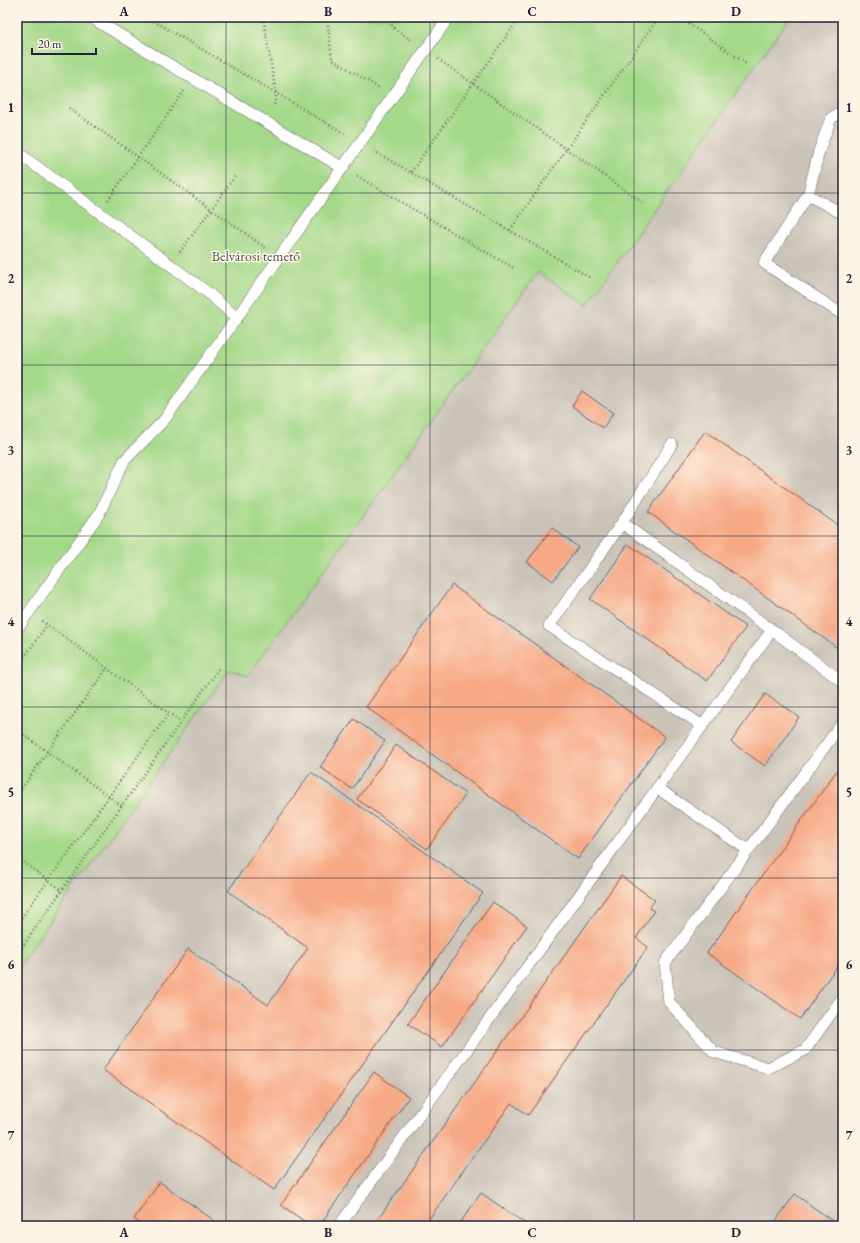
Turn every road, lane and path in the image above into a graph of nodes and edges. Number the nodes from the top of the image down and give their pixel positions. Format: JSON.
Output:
{"nodes":[{"id":1,"x":90,"y":17,"type":"edge"},
{"id":2,"x":147,"y":17,"type":"edge"},
{"id":3,"x":263,"y":17,"type":"edge"},
{"id":4,"x":326,"y":17,"type":"edge"},
{"id":5,"x":391,"y":17,"type":"edge"},
{"id":6,"x":449,"y":17,"type":"edge"},
{"id":7,"x":520,"y":17,"type":"edge"},
{"id":8,"x":659,"y":17,"type":"edge"},
{"id":9,"x":679,"y":17,"type":"edge"},
{"id":10,"x":426,"y":51,"type":"junction"},
{"id":11,"x":748,"y":64,"type":"dead end"},
{"id":12,"x":192,"y":79,"type":"junction"},
{"id":13,"x":473,"y":84,"type":"junction"},
{"id":14,"x":276,"y":93,"type":"junction"},
{"id":15,"x":393,"y":97,"type":"junction"},
{"id":16,"x":69,"y":108,"type":"dead end"},
{"id":17,"x":843,"y":111,"type":"edge"},
{"id":18,"x":271,"y":126,"type":"junction"},
{"id":19,"x":360,"y":143,"type":"junction"},
{"id":20,"x":566,"y":149,"type":"junction"},
{"id":21,"x":17,"y":152,"type":"edge"},
{"id":22,"x":138,"y":157,"type":"junction"},
{"id":23,"x":343,"y":168,"type":"junction"},
{"id":24,"x":411,"y":172,"type":"junction"},
{"id":25,"x":236,"y":175,"type":"dead end"},
{"id":26,"x":808,"y":195,"type":"junction"},
{"id":27,"x":646,"y":205,"type":"dead end"},
{"id":28,"x":211,"y":209,"type":"junction"},
{"id":29,"x":99,"y":212,"type":"junction"},
{"id":30,"x":843,"y":214,"type":"edge"},
{"id":31,"x":510,"y":230,"type":"junction"},
{"id":32,"x":280,"y":257,"type":"junction"},
{"id":33,"x":170,"y":265,"type":"junction"},
{"id":34,"x":515,"y":269,"type":"dead end"},
{"id":35,"x":590,"y":276,"type":"dead end"},
{"id":36,"x":843,"y":314,"type":"edge"},
{"id":37,"x":237,"y":318,"type":"junction"},
{"id":38,"x":672,"y":444,"type":"dead end"},
{"id":39,"x":622,"y":523,"type":"junction"},
{"id":40,"x":29,"y":612,"type":"junction"},
{"id":41,"x":47,"y":625,"type":"junction"},
{"id":42,"x":17,"y":629,"type":"edge"},
{"id":43,"x":772,"y":630,"type":"junction"},
{"id":44,"x":17,"y":667,"type":"edge"},
{"id":45,"x":107,"y":668,"type":"junction"},
{"id":46,"x":219,"y":668,"type":"dead end"},
{"id":47,"x":843,"y":682,"type":"edge"},
{"id":48,"x":169,"y":713,"type":"junction"},
{"id":49,"x":181,"y":722,"type":"junction"},
{"id":50,"x":843,"y":722,"type":"edge"},
{"id":51,"x":703,"y":726,"type":"junction"},
{"id":52,"x":17,"y":730,"type":"edge"},
{"id":53,"x":48,"y":752,"type":"junction"},
{"id":54,"x":657,"y":788,"type":"junction"},
{"id":55,"x":17,"y":795,"type":"edge"},
{"id":56,"x":109,"y":796,"type":"junction"},
{"id":57,"x":122,"y":806,"type":"junction"},
{"id":58,"x":748,"y":850,"type":"junction"},
{"id":59,"x":17,"y":858,"type":"edge"},
{"id":60,"x":49,"y":881,"type":"junction"},
{"id":61,"x":62,"y":890,"type":"junction"},
{"id":62,"x":17,"y":924,"type":"edge"},
{"id":63,"x":17,"y":954,"type":"edge"},
{"id":64,"x":843,"y":997,"type":"edge"},
{"id":65,"x":339,"y":1226,"type":"edge"}],
"edges":[{"from":1,"to":12,"type":"lane"},
{"from":2,"to":14,"type":"path"},
{"from":3,"to":14,"type":"path"},
{"from":4,"to":15,"type":"path"},
{"from":5,"to":10,"type":"path"},
{"from":6,"to":10,"type":"lane"},
{"from":7,"to":13,"type":"path"},
{"from":8,"to":20,"type":"path"},
{"from":9,"to":11,"type":"path"},
{"from":10,"to":13,"type":"path"},
{"from":10,"to":15,"type":"lane"},
{"from":12,"to":18,"type":"lane"},
{"from":12,"to":22,"type":"path"},
{"from":13,"to":20,"type":"path"},
{"from":13,"to":24,"type":"path"},
{"from":14,"to":18,"type":"path"},
{"from":14,"to":19,"type":"path"},
{"from":15,"to":19,"type":"lane"},
{"from":16,"to":22,"type":"path"},
{"from":17,"to":26,"type":"lane"},
{"from":18,"to":23,"type":"lane"},
{"from":19,"to":23,"type":"lane"},
{"from":19,"to":24,"type":"path"},
{"from":20,"to":27,"type":"path"},
{"from":20,"to":31,"type":"path"},
{"from":21,"to":29,"type":"lane"},
{"from":22,"to":28,"type":"path"},
{"from":22,"to":29,"type":"path"},
{"from":23,"to":32,"type":"lane"},
{"from":23,"to":34,"type":"path"},
{"from":24,"to":31,"type":"path"},
{"from":25,"to":28,"type":"path"},
{"from":26,"to":30,"type":"lane"},
{"from":26,"to":36,"type":"lane"},
{"from":28,"to":32,"type":"path"},
{"from":28,"to":33,"type":"path"},
{"from":29,"to":33,"type":"lane"},
{"from":31,"to":35,"type":"path"},
{"from":32,"to":37,"type":"lane"},
{"from":33,"to":37,"type":"lane"},
{"from":37,"to":40,"type":"lane"},
{"from":38,"to":39,"type":"lane"},
{"from":39,"to":43,"type":"lane"},
{"from":39,"to":51,"type":"lane"},
{"from":40,"to":41,"type":"path"},
{"from":40,"to":42,"type":"lane"},
{"from":41,"to":44,"type":"path"},
{"from":41,"to":45,"type":"path"},
{"from":43,"to":47,"type":"lane"},
{"from":43,"to":51,"type":"lane"},
{"from":45,"to":48,"type":"path"},
{"from":45,"to":53,"type":"path"},
{"from":46,"to":49,"type":"path"},
{"from":48,"to":49,"type":"path"},
{"from":48,"to":56,"type":"path"},
{"from":49,"to":57,"type":"path"},
{"from":50,"to":58,"type":"lane"},
{"from":51,"to":54,"type":"lane"},
{"from":52,"to":53,"type":"path"},
{"from":53,"to":55,"type":"path"},
{"from":53,"to":56,"type":"path"},
{"from":54,"to":58,"type":"lane"},
{"from":54,"to":65,"type":"lane"},
{"from":56,"to":57,"type":"path"},
{"from":56,"to":60,"type":"path"},
{"from":57,"to":61,"type":"path"},
{"from":58,"to":64,"type":"lane"},
{"from":59,"to":60,"type":"path"},
{"from":60,"to":61,"type":"path"},
{"from":60,"to":62,"type":"path"},
{"from":61,"to":63,"type":"path"}]}
